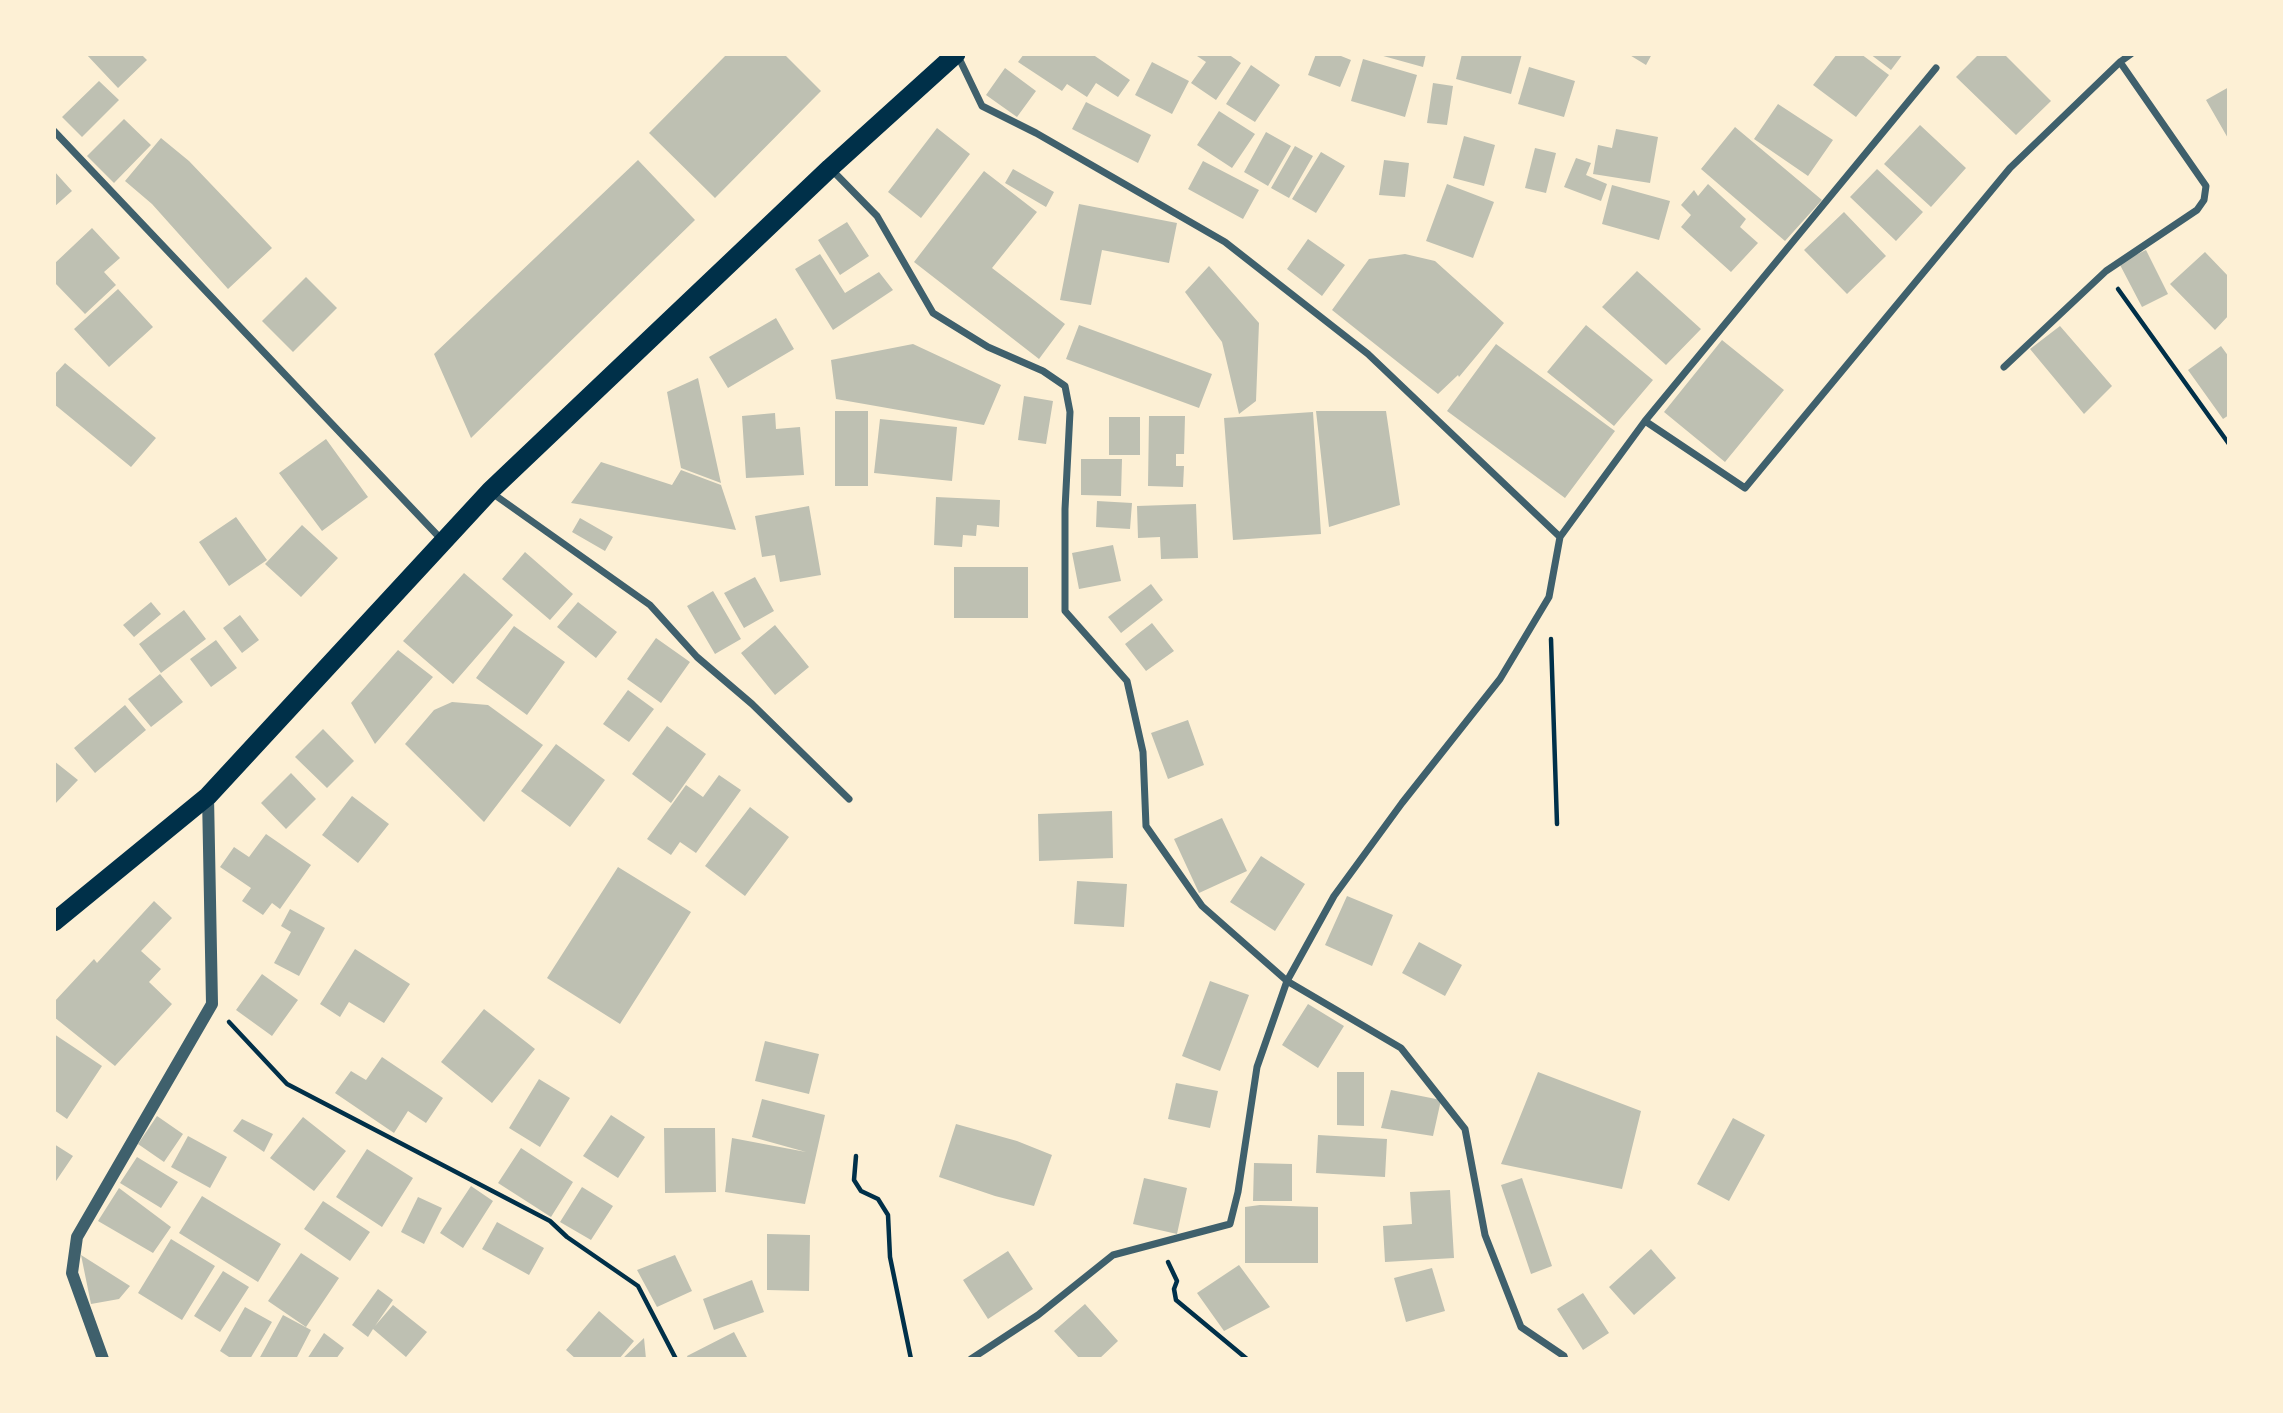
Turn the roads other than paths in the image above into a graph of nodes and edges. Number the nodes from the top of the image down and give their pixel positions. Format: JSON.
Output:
{"nodes":[{"id":1,"x":957,"y":54,"type":"edge"},
{"id":2,"x":2131,"y":54,"type":"edge"},
{"id":3,"x":2120,"y":62,"type":"junction"},
{"id":4,"x":1936,"y":68,"type":"dead end"},
{"id":5,"x":54,"y":131,"type":"edge"},
{"id":6,"x":830,"y":168,"type":"junction"},
{"id":7,"x":2004,"y":367,"type":"dead end"},
{"id":8,"x":1645,"y":421,"type":"junction"},
{"id":9,"x":490,"y":491,"type":"junction"},
{"id":10,"x":1560,"y":537,"type":"junction"},
{"id":11,"x":444,"y":542,"type":"junction"},
{"id":12,"x":208,"y":796,"type":"junction"},
{"id":13,"x":849,"y":799,"type":"dead end"},
{"id":14,"x":54,"y":922,"type":"edge"},
{"id":15,"x":1287,"y":981,"type":"junction"},
{"id":16,"x":103,"y":1359,"type":"edge"},
{"id":17,"x":971,"y":1359,"type":"edge"},
{"id":18,"x":1565,"y":1359,"type":"edge"}],
"edges":[{"from":1,"to":6,"type":"highway"},
{"from":1,"to":10,"type":"street"},
{"from":2,"to":3,"type":"street"},
{"from":3,"to":7,"type":"street"},
{"from":3,"to":8,"type":"street"},
{"from":4,"to":8,"type":"street"},
{"from":5,"to":11,"type":"street"},
{"from":6,"to":9,"type":"highway"},
{"from":6,"to":15,"type":"street"},
{"from":8,"to":10,"type":"street"},
{"from":9,"to":11,"type":"highway"},
{"from":9,"to":13,"type":"street"},
{"from":10,"to":15,"type":"street"},
{"from":11,"to":12,"type":"highway"},
{"from":12,"to":14,"type":"highway"},
{"from":12,"to":16,"type":"street"},
{"from":15,"to":17,"type":"street"},
{"from":15,"to":18,"type":"street"}]}
